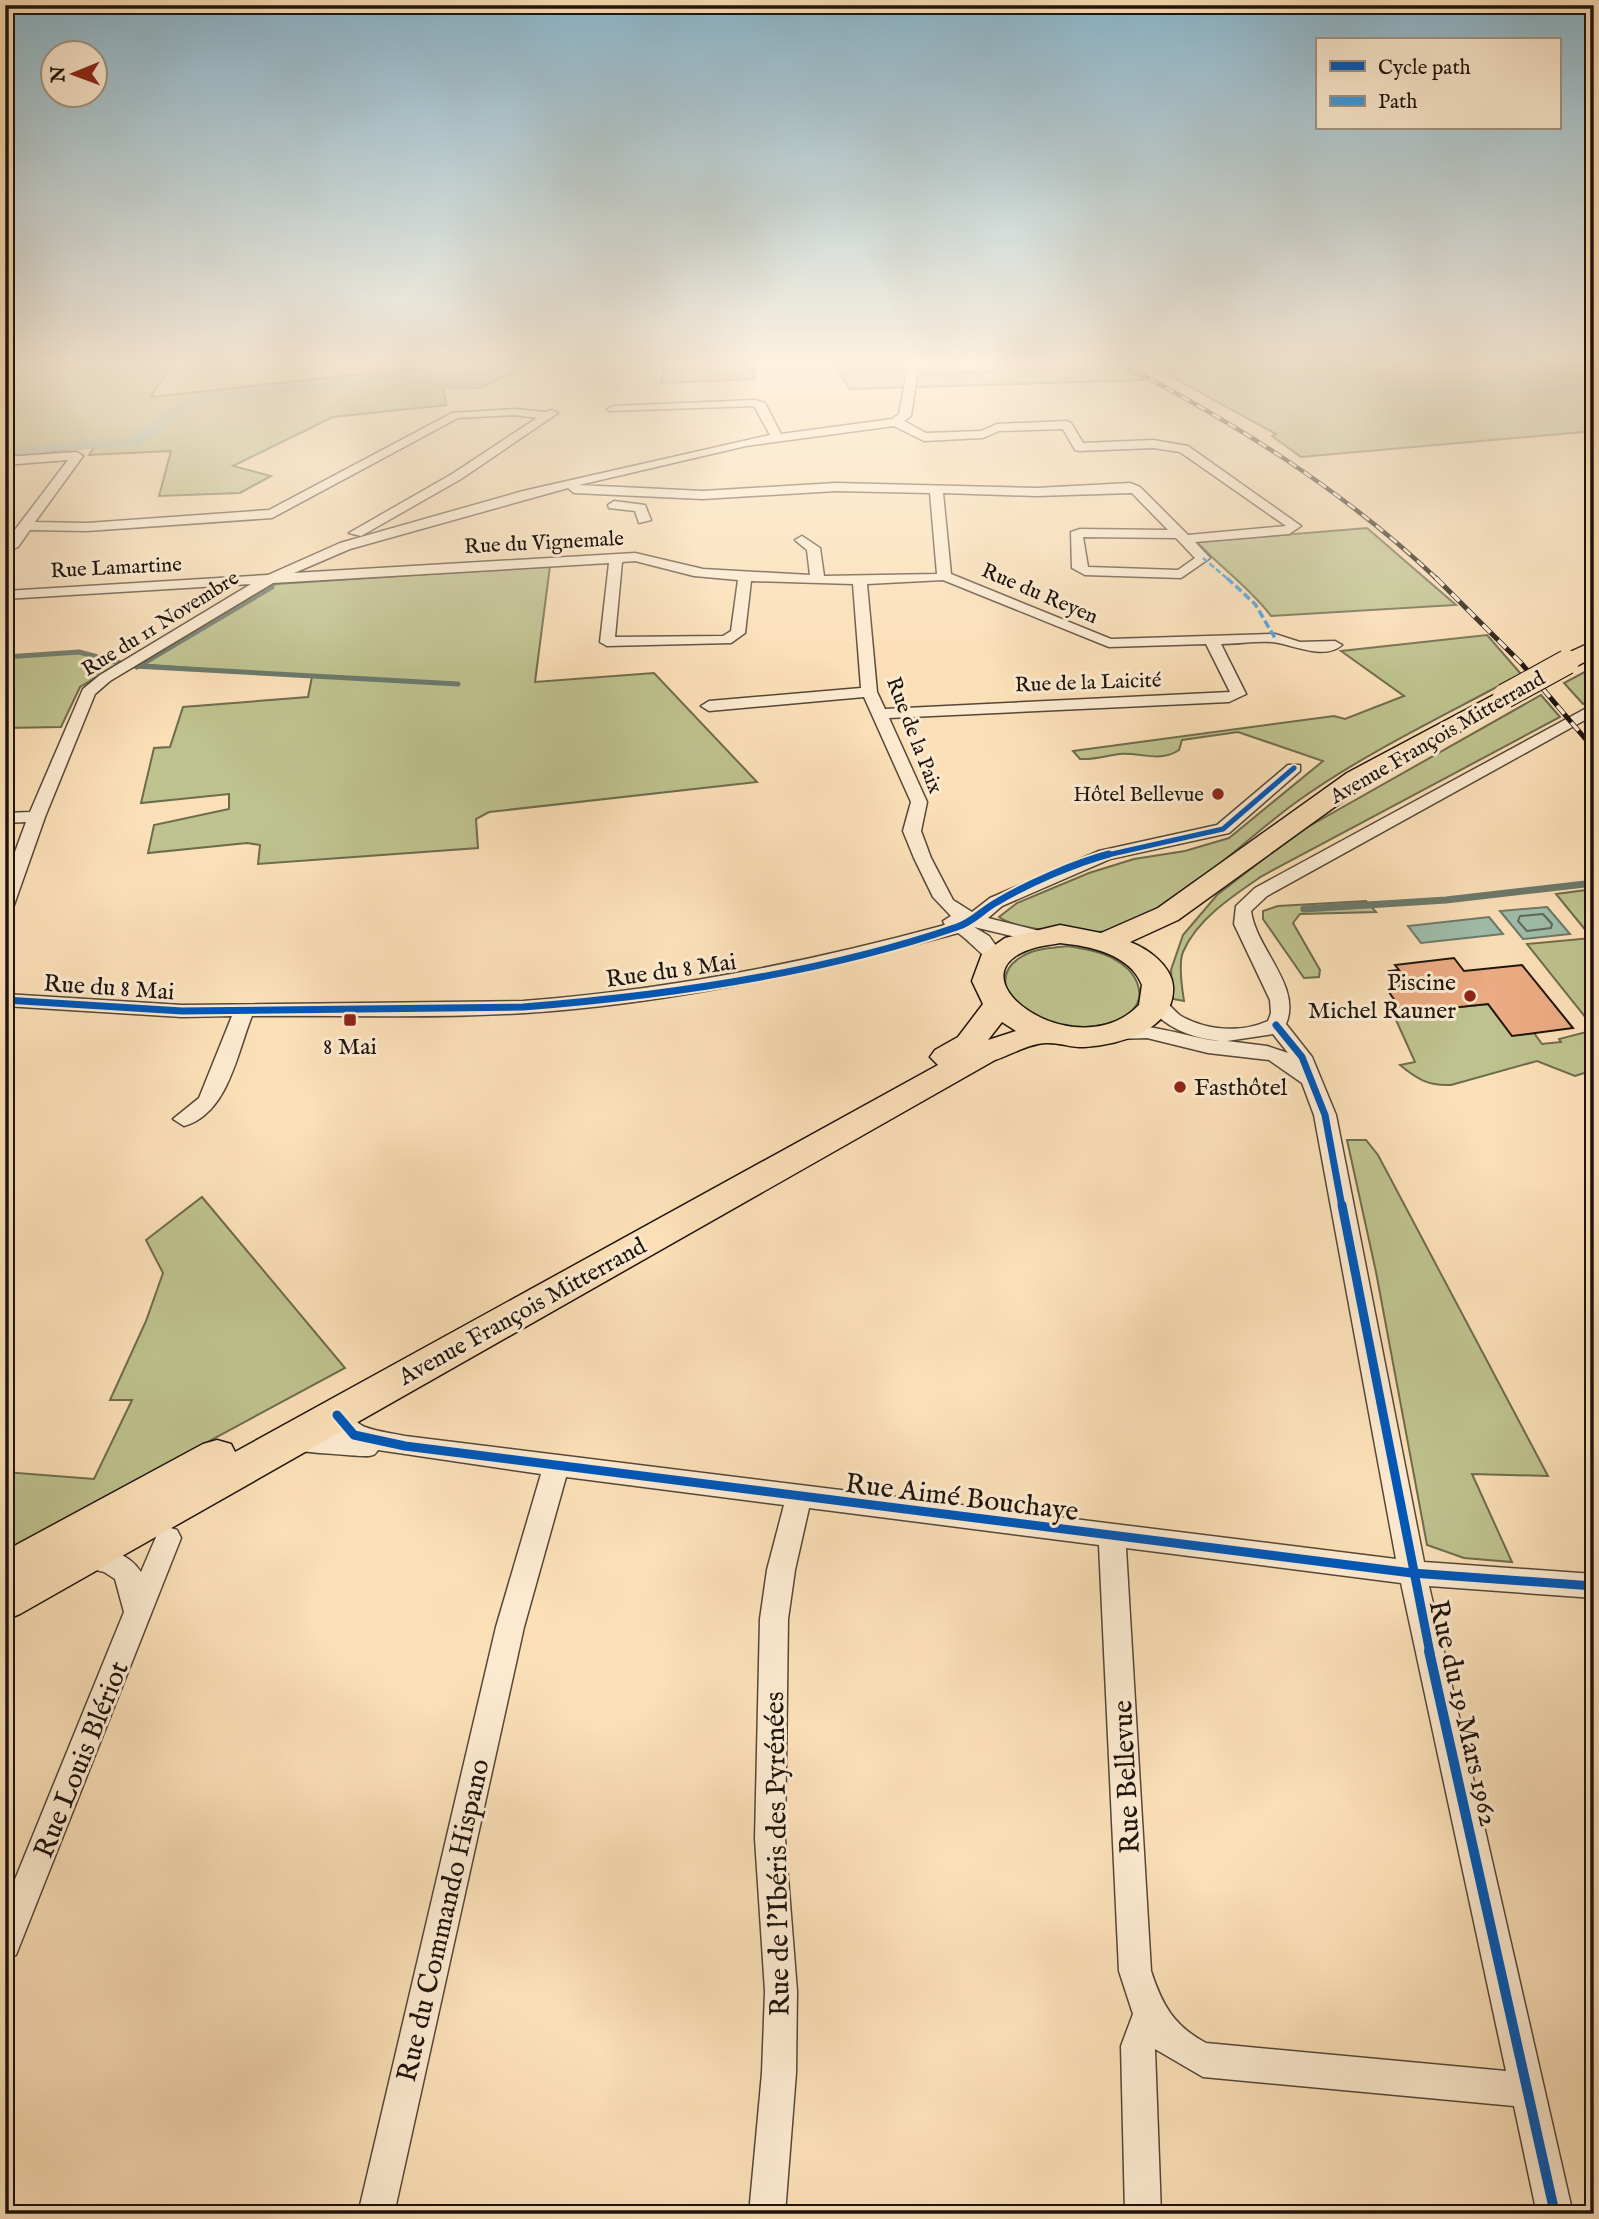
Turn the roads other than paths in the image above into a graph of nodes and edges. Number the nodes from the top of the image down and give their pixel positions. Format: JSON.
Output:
{"nodes":[{"id":1,"x":70,"y":466,"type":"edge"},
{"id":2,"x":362,"y":466,"type":"edge"},
{"id":3,"x":475,"y":466,"type":"edge"},
{"id":4,"x":653,"y":466,"type":"edge"},
{"id":5,"x":1210,"y":466,"type":"edge"},
{"id":6,"x":565,"y":486,"type":"junction"},
{"id":7,"x":936,"y":488,"type":"junction"},
{"id":8,"x":608,"y":492,"type":"junction"},
{"id":9,"x":406,"y":507,"type":"junction"},
{"id":10,"x":436,"y":519,"type":"junction"},
{"id":11,"x":644,"y":520,"type":"dead end"},
{"id":12,"x":27,"y":526,"type":"junction"},
{"id":13,"x":1182,"y":537,"type":"junction"},
{"id":14,"x":802,"y":540,"type":"dead end"},
{"id":15,"x":345,"y":546,"type":"junction"},
{"id":16,"x":5,"y":548,"type":"edge"},
{"id":17,"x":616,"y":559,"type":"junction"},
{"id":18,"x":944,"y":576,"type":"junction"},
{"id":19,"x":745,"y":577,"type":"junction"},
{"id":20,"x":270,"y":579,"type":"junction"},
{"id":21,"x":860,"y":581,"type":"junction"},
{"id":22,"x":818,"y":582,"type":"junction"},
{"id":23,"x":5,"y":595,"type":"edge"},
{"id":24,"x":1211,"y":640,"type":"junction"},
{"id":25,"x":1335,"y":645,"type":"dead end"},
{"id":26,"x":1594,"y":648,"type":"edge"},
{"id":27,"x":869,"y":692,"type":"junction"},
{"id":28,"x":709,"y":706,"type":"dead end"},
{"id":29,"x":1594,"y":709,"type":"edge"},
{"id":30,"x":880,"y":714,"type":"junction"},
{"id":31,"x":1294,"y":768,"type":"dead end"},
{"id":32,"x":36,"y":817,"type":"junction"},
{"id":33,"x":5,"y":818,"type":"edge"},
{"id":34,"x":1216,"y":881,"type":"junction"},
{"id":35,"x":5,"y":905,"type":"edge"},
{"id":36,"x":966,"y":923,"type":"junction"},
{"id":37,"x":1037,"y":936,"type":"junction"},
{"id":38,"x":1107,"y":941,"type":"junction"},
{"id":39,"x":995,"y":957,"type":"junction"},
{"id":40,"x":1147,"y":967,"type":"junction"},
{"id":41,"x":5,"y":1000,"type":"edge"},
{"id":42,"x":1156,"y":1002,"type":"junction"},
{"id":43,"x":998,"y":1006,"type":"junction"},
{"id":44,"x":244,"y":1011,"type":"junction"},
{"id":45,"x":1270,"y":1028,"type":"junction"},
{"id":46,"x":1044,"y":1032,"type":"junction"},
{"id":47,"x":1111,"y":1034,"type":"junction"},
{"id":48,"x":1222,"y":1048,"type":"junction"},
{"id":49,"x":1325,"y":1115,"type":"junction"},
{"id":50,"x":184,"y":1119,"type":"dead end"},
{"id":51,"x":337,"y":1415,"type":"junction"},
{"id":52,"x":284,"y":1445,"type":"junction"},
{"id":53,"x":405,"y":1446,"type":"junction"},
{"id":54,"x":556,"y":1465,"type":"junction"},
{"id":55,"x":799,"y":1496,"type":"junction"},
{"id":56,"x":1112,"y":1536,"type":"junction"},
{"id":57,"x":168,"y":1538,"type":"dead end"},
{"id":58,"x":84,"y":1557,"type":"junction"},
{"id":59,"x":5,"y":1572,"type":"edge"},
{"id":60,"x":1412,"y":1573,"type":"junction"},
{"id":61,"x":1594,"y":1586,"type":"edge"},
{"id":62,"x":5,"y":1601,"type":"edge"},
{"id":63,"x":138,"y":1612,"type":"junction"},
{"id":64,"x":5,"y":1944,"type":"edge"},
{"id":65,"x":1149,"y":2015,"type":"junction"},
{"id":66,"x":1528,"y":2090,"type":"junction"},
{"id":67,"x":376,"y":2214,"type":"edge"},
{"id":68,"x":767,"y":2214,"type":"edge"},
{"id":69,"x":1143,"y":2214,"type":"edge"},
{"id":70,"x":1555,"y":2214,"type":"edge"}],
"edges":[{"from":1,"to":12,"type":"street"},
{"from":2,"to":12,"type":"street"},
{"from":3,"to":9,"type":"street"},
{"from":4,"to":6,"type":"street"},
{"from":5,"to":13,"type":"street"},
{"from":6,"to":8,"type":"street"},
{"from":6,"to":10,"type":"street"},
{"from":7,"to":8,"type":"street"},
{"from":7,"to":13,"type":"street"},
{"from":7,"to":18,"type":"street","name":"Rue du Reyen"},
{"from":8,"to":11,"type":"street"},
{"from":9,"to":10,"type":"street"},
{"from":9,"to":15,"type":"street"},
{"from":10,"to":15,"type":"street"},
{"from":12,"to":16,"type":"street"},
{"from":13,"to":13,"type":"street"},
{"from":14,"to":22,"type":"street"},
{"from":15,"to":20,"type":"street"},
{"from":17,"to":19,"type":"street","name":"Rue du Vignemale"},
{"from":17,"to":19,"type":"street"},
{"from":17,"to":20,"type":"street","name":"Rue du Vignemale"},
{"from":18,"to":21,"type":"street","name":"Rue du Vignemale"},
{"from":18,"to":24,"type":"street","name":"Rue du Reyen"},
{"from":19,"to":22,"type":"street","name":"Rue du Vignemale"},
{"from":20,"to":23,"type":"street","name":"Rue Lamartine"},
{"from":20,"to":32,"type":"street","name":"Rue du 11 Novembre"},
{"from":21,"to":22,"type":"street","name":"Rue du Vignemale"},
{"from":21,"to":27,"type":"street","name":"Rue de la Paix"},
{"from":24,"to":25,"type":"street","name":"Rue du Reyen"},
{"from":24,"to":30,"type":"street","name":"Rue de la Laicité"},
{"from":26,"to":34,"type":"main road","name":"Avenue François Mitterrand","bridge":true},
{"from":27,"to":28,"type":"street"},
{"from":27,"to":30,"type":"street","name":"Rue de la Paix"},
{"from":29,"to":45,"type":"street"},
{"from":30,"to":36,"type":"street","name":"Rue de la Paix"},
{"from":31,"to":36,"type":"street","name":"Rue du 8 Mai"},
{"from":32,"to":33,"type":"street"},
{"from":32,"to":35,"type":"street","name":"Rue du 11 Novembre"},
{"from":34,"to":38,"type":"main road","name":"Avenue François Mitterrand"},
{"from":34,"to":40,"type":"main road","name":"Avenue François Mitterrand"},
{"from":36,"to":37,"type":"street"},
{"from":36,"to":39,"type":"street"},
{"from":36,"to":44,"type":"street","name":"Rue du 8 Mai"},
{"from":37,"to":38,"type":"main road"},
{"from":37,"to":39,"type":"main road"},
{"from":38,"to":40,"type":"main road"},
{"from":39,"to":43,"type":"main road"},
{"from":40,"to":42,"type":"main road"},
{"from":41,"to":44,"type":"street","name":"Rue du 8 Mai"},
{"from":42,"to":45,"type":"street"},
{"from":42,"to":47,"type":"main road"},
{"from":43,"to":46,"type":"main road"},
{"from":43,"to":59,"type":"main road","name":"Avenue François Mitterrand"},
{"from":44,"to":50,"type":"street"},
{"from":45,"to":48,"type":"street"},
{"from":45,"to":49,"type":"street","name":"Rue du 19 Mars 1962"},
{"from":46,"to":47,"type":"main road"},
{"from":46,"to":51,"type":"main road","name":"Avenue François Mitterrand"},
{"from":47,"to":48,"type":"street"},
{"from":48,"to":49,"type":"street"},
{"from":49,"to":60,"type":"street","name":"Rue du 19 Mars 1962"},
{"from":51,"to":52,"type":"main road","name":"Avenue François Mitterrand"},
{"from":51,"to":53,"type":"street","name":"Rue Aimé Bouchaye"},
{"from":52,"to":53,"type":"street"},
{"from":52,"to":58,"type":"main road","name":"Avenue François Mitterrand"},
{"from":53,"to":54,"type":"street","name":"Rue Aimé Bouchaye"},
{"from":54,"to":55,"type":"street","name":"Rue Aimé Bouchaye"},
{"from":54,"to":67,"type":"street","name":"Rue du Commando Hispano"},
{"from":55,"to":56,"type":"street","name":"Rue Aimé Bouchaye"},
{"from":55,"to":68,"type":"street","name":"Rue de l'Ibéris des Pyrénées"},
{"from":56,"to":60,"type":"street","name":"Rue Aimé Bouchaye"},
{"from":56,"to":65,"type":"street","name":"Rue Bellevue"},
{"from":57,"to":63,"type":"street","name":"Rue Louis Blériot"},
{"from":58,"to":62,"type":"main road","name":"Avenue François Mitterrand"},
{"from":58,"to":63,"type":"street"},
{"from":60,"to":61,"type":"street","name":"Rue Aimé Bouchaye"},
{"from":60,"to":66,"type":"street","name":"Rue du 19 Mars 1962"},
{"from":63,"to":64,"type":"street","name":"Rue Louis Blériot"},
{"from":65,"to":66,"type":"street","name":"Rue Bellevue"},
{"from":65,"to":69,"type":"street"},
{"from":66,"to":70,"type":"street","name":"Rue du 19 Mars 1962"}]}
